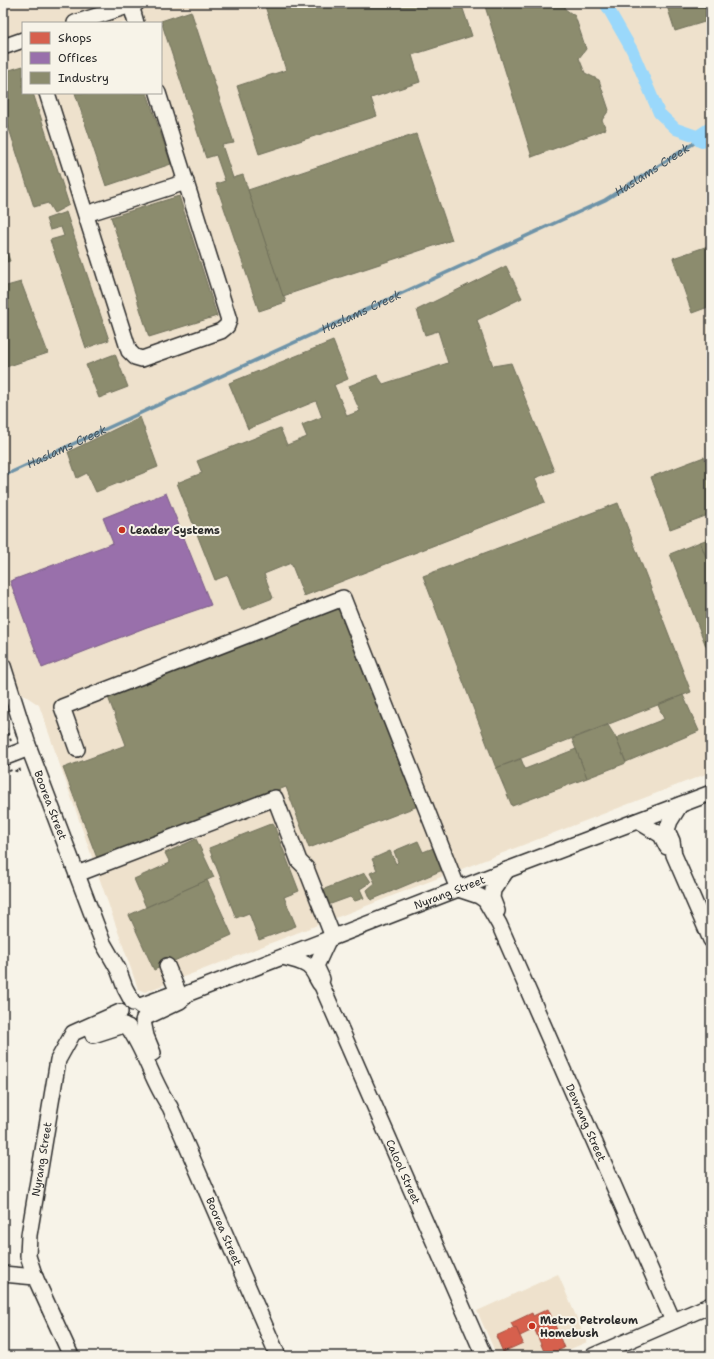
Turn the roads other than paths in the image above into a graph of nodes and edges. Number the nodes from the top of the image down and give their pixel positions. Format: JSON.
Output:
{"nodes":[{"id":1,"x":134,"y":4,"type":"edge"},
{"id":2,"x":78,"y":22,"type":"edge"},
{"id":3,"x":136,"y":22,"type":"edge"},
{"id":4,"x":22,"y":40,"type":"edge"},
{"id":5,"x":3,"y":47,"type":"edge"},
{"id":6,"x":47,"y":94,"type":"edge"},
{"id":7,"x":158,"y":94,"type":"edge"},
{"id":8,"x":186,"y":182,"type":"junction"},
{"id":9,"x":86,"y":214,"type":"junction"},
{"id":10,"x":3,"y":666,"type":"edge"},
{"id":11,"x":9,"y":685,"type":"junction"},
{"id":12,"x":3,"y":699,"type":"edge"},
{"id":13,"x":29,"y":748,"type":"junction"},
{"id":14,"x":77,"y":749,"type":"dead end"},
{"id":15,"x":3,"y":758,"type":"edge"},
{"id":16,"x":711,"y":793,"type":"edge"},
{"id":17,"x":680,"y":805,"type":"junction"},
{"id":18,"x":638,"y":821,"type":"junction"},
{"id":19,"x":674,"y":856,"type":"junction"},
{"id":20,"x":507,"y":870,"type":"junction"},
{"id":21,"x":77,"y":874,"type":"junction"},
{"id":22,"x":458,"y":889,"type":"junction"},
{"id":23,"x":499,"y":924,"type":"junction"},
{"id":24,"x":331,"y":938,"type":"junction"},
{"id":25,"x":711,"y":940,"type":"edge"},
{"id":26,"x":283,"y":957,"type":"junction"},
{"id":27,"x":167,"y":966,"type":"dead end"},
{"id":28,"x":322,"y":986,"type":"junction"},
{"id":29,"x":184,"y":993,"type":"junction"},
{"id":30,"x":132,"y":1015,"type":"junction"},
{"id":31,"x":3,"y":1274,"type":"edge"},
{"id":32,"x":35,"y":1277,"type":"junction"},
{"id":33,"x":711,"y":1305,"type":"edge"},
{"id":34,"x":673,"y":1321,"type":"junction"},
{"id":35,"x":71,"y":1356,"type":"edge"},
{"id":36,"x":278,"y":1356,"type":"edge"},
{"id":37,"x":484,"y":1356,"type":"edge"},
{"id":38,"x":592,"y":1356,"type":"edge"}],
"edges":[{"from":1,"to":2,"type":"street"},
{"from":1,"to":3,"type":"street"},
{"from":4,"to":5,"type":"street"},
{"from":6,"to":9,"type":"street"},
{"from":7,"to":8,"type":"street"},
{"from":8,"to":9,"type":"street"},
{"from":8,"to":9,"type":"street"},
{"from":10,"to":11,"type":"street","name":"Boorea Street"},
{"from":11,"to":12,"type":"street"},
{"from":11,"to":13,"type":"street","name":"Boorea Street"},
{"from":13,"to":15,"type":"street"},
{"from":13,"to":21,"type":"street","name":"Boorea Street"},
{"from":14,"to":22,"type":"street"},
{"from":16,"to":17,"type":"street","name":"Nyrang Street"},
{"from":17,"to":18,"type":"street","name":"Nyrang Street"},
{"from":17,"to":19,"type":"street"},
{"from":18,"to":19,"type":"street"},
{"from":18,"to":20,"type":"street","name":"Nyrang Street"},
{"from":19,"to":25,"type":"street"},
{"from":20,"to":22,"type":"street","name":"Nyrang Street"},
{"from":20,"to":23,"type":"street","name":"Dewrang Street"},
{"from":21,"to":24,"type":"street"},
{"from":21,"to":30,"type":"street","name":"Boorea Street"},
{"from":22,"to":23,"type":"street","name":"Dewrang Street"},
{"from":22,"to":24,"type":"street","name":"Nyrang Street"},
{"from":23,"to":34,"type":"street","name":"Dewrang Street"},
{"from":24,"to":26,"type":"street","name":"Nyrang Street"},
{"from":24,"to":28,"type":"street","name":"Calool Street"},
{"from":26,"to":28,"type":"street","name":"Calool Street"},
{"from":26,"to":29,"type":"street","name":"Nyrang Street"},
{"from":27,"to":29,"type":"street"},
{"from":28,"to":37,"type":"street","name":"Calool Street"},
{"from":29,"to":30,"type":"street","name":"Nyrang Street"},
{"from":30,"to":32,"type":"street","name":"Nyrang Street"},
{"from":30,"to":36,"type":"street","name":"Boorea Street"},
{"from":31,"to":32,"type":"street"},
{"from":32,"to":35,"type":"street","name":"Nyrang Street"},
{"from":33,"to":34,"type":"street"},
{"from":34,"to":38,"type":"street"}]}
